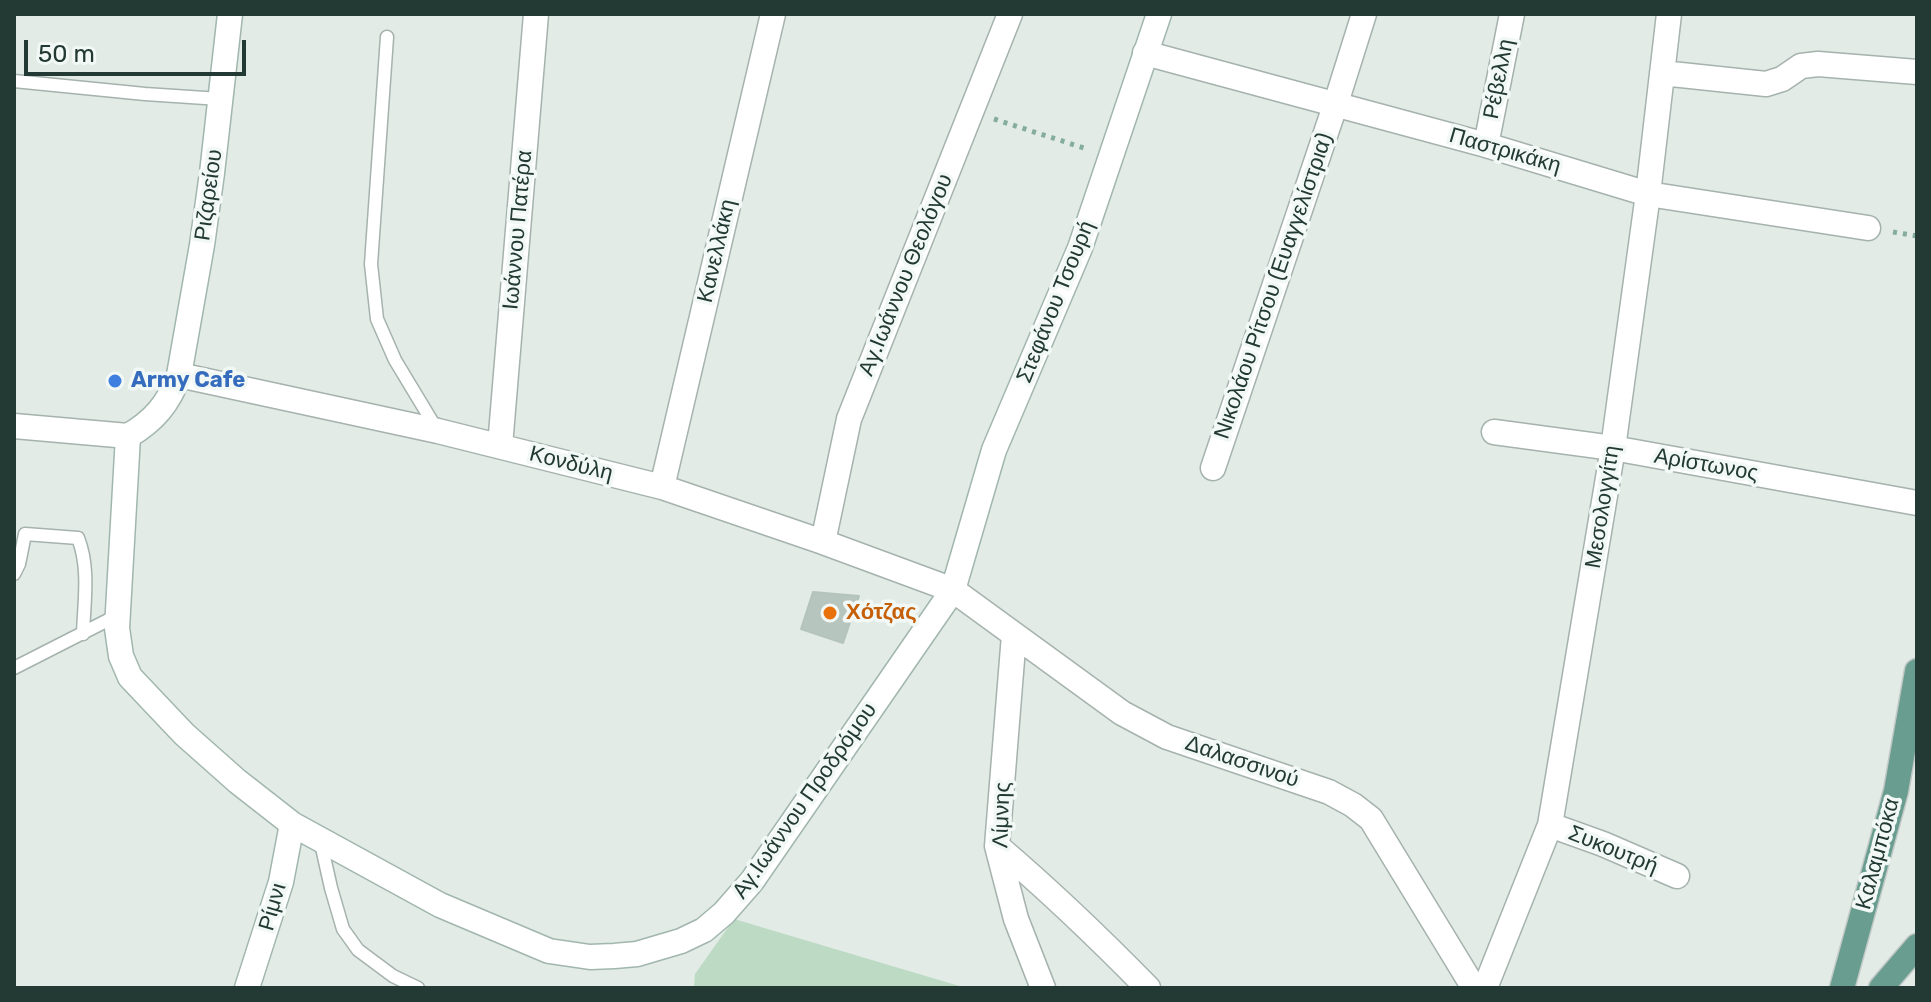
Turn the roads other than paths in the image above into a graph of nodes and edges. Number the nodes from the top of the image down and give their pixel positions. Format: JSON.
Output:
{"nodes":[{"id":1,"x":230,"y":14,"type":"edge"},
{"id":2,"x":536,"y":14,"type":"edge"},
{"id":3,"x":773,"y":14,"type":"edge"},
{"id":4,"x":1159,"y":14,"type":"edge"},
{"id":5,"x":1364,"y":14,"type":"edge"},
{"id":6,"x":1512,"y":14,"type":"edge"},
{"id":7,"x":1669,"y":14,"type":"edge"},
{"id":8,"x":1006,"y":15,"type":"edge"},
{"id":9,"x":387,"y":37,"type":"dead end"},
{"id":10,"x":1145,"y":53,"type":"junction"},
{"id":11,"x":1917,"y":72,"type":"edge"},
{"id":12,"x":1662,"y":73,"type":"junction"},
{"id":13,"x":14,"y":81,"type":"edge"},
{"id":14,"x":220,"y":99,"type":"junction"},
{"id":15,"x":1336,"y":103,"type":"junction"},
{"id":16,"x":1486,"y":145,"type":"junction"},
{"id":17,"x":1648,"y":194,"type":"junction"},
{"id":18,"x":1868,"y":228,"type":"dead end"},
{"id":19,"x":179,"y":375,"type":"junction"},
{"id":20,"x":14,"y":426,"type":"edge"},
{"id":21,"x":438,"y":431,"type":"junction"},
{"id":22,"x":1494,"y":432,"type":"dead end"},
{"id":23,"x":128,"y":436,"type":"junction"},
{"id":24,"x":500,"y":446,"type":"junction"},
{"id":25,"x":1613,"y":448,"type":"junction"},
{"id":26,"x":1213,"y":468,"type":"dead end"},
{"id":27,"x":662,"y":487,"type":"junction"},
{"id":28,"x":1917,"y":503,"type":"edge"},
{"id":29,"x":20,"y":535,"type":"edge"},
{"id":30,"x":823,"y":542,"type":"junction"},
{"id":31,"x":14,"y":574,"type":"edge"},
{"id":32,"x":953,"y":590,"type":"junction"},
{"id":33,"x":118,"y":615,"type":"junction"},
{"id":34,"x":83,"y":634,"type":"junction"},
{"id":35,"x":1014,"y":635,"type":"junction"},
{"id":36,"x":14,"y":668,"type":"edge"},
{"id":37,"x":1917,"y":671,"type":"edge"},
{"id":38,"x":292,"y":824,"type":"junction"},
{"id":39,"x":1550,"y":825,"type":"junction"},
{"id":40,"x":320,"y":839,"type":"junction"},
{"id":41,"x":997,"y":846,"type":"junction"},
{"id":42,"x":1677,"y":876,"type":"dead end"},
{"id":43,"x":1917,"y":946,"type":"edge"},
{"id":44,"x":247,"y":988,"type":"edge"},
{"id":45,"x":418,"y":988,"type":"edge"},
{"id":46,"x":1043,"y":988,"type":"edge"},
{"id":47,"x":1148,"y":988,"type":"edge"},
{"id":48,"x":1474,"y":988,"type":"edge"},
{"id":49,"x":1485,"y":988,"type":"edge"},
{"id":50,"x":1842,"y":988,"type":"edge"},
{"id":51,"x":1881,"y":988,"type":"edge"}],
"edges":[{"from":1,"to":14,"type":"street","name":"Ριζαρείου"},
{"from":2,"to":24,"type":"street","name":"Ιωάννου Πατέρα"},
{"from":3,"to":27,"type":"street","name":"Κανελλάκη"},
{"from":4,"to":10,"type":"street","name":"Στεφάνου Τσουρή"},
{"from":5,"to":15,"type":"street","name":"Νικολάου Ρίτσου (Ευαγγελίστρια)"},
{"from":6,"to":16,"type":"street","name":"Ρέβελλη"},
{"from":7,"to":12,"type":"street","name":"Μεσολογγίτη"},
{"from":8,"to":30,"type":"street","name":"Αγ.Ιωάννου Θεολόγου"},
{"from":9,"to":21,"type":"lane"},
{"from":10,"to":15,"type":"street","name":"Παστρικάκη"},
{"from":10,"to":32,"type":"street","name":"Στεφάνου Τσουρή"},
{"from":11,"to":12,"type":"street"},
{"from":12,"to":17,"type":"street","name":"Μεσολογγίτη"},
{"from":13,"to":14,"type":"lane"},
{"from":14,"to":19,"type":"street","name":"Ριζαρείου"},
{"from":15,"to":16,"type":"street","name":"Παστρικάκη"},
{"from":15,"to":26,"type":"street","name":"Νικολάου Ρίτσου (Ευαγγελίστρια)"},
{"from":16,"to":17,"type":"street","name":"Παστρικάκη"},
{"from":17,"to":18,"type":"street","name":"Παστρικάκη"},
{"from":17,"to":25,"type":"street","name":"Μεσολογγίτη"},
{"from":19,"to":21,"type":"street","name":"Κονδύλη"},
{"from":19,"to":23,"type":"street","name":"Ριζαρείου"},
{"from":20,"to":23,"type":"street"},
{"from":21,"to":24,"type":"street","name":"Κονδύλη"},
{"from":22,"to":25,"type":"street","name":"Αρίστωνος"},
{"from":23,"to":33,"type":"street","name":"Αγ.Ιωάννου Προδρόμου"},
{"from":24,"to":27,"type":"street","name":"Κονδύλη"},
{"from":25,"to":28,"type":"street","name":"Αρίστωνος"},
{"from":25,"to":39,"type":"street","name":"Μεσολογγίτη"},
{"from":27,"to":30,"type":"street","name":"Κονδύλη"},
{"from":29,"to":31,"type":"lane"},
{"from":29,"to":34,"type":"lane"},
{"from":30,"to":32,"type":"street","name":"Κονδύλη"},
{"from":32,"to":35,"type":"street","name":"Δαλασσινού"},
{"from":32,"to":40,"type":"street","name":"Αγ.Ιωάννου Προδρόμου"},
{"from":33,"to":34,"type":"lane"},
{"from":33,"to":38,"type":"street","name":"Αγ.Ιωάννου Προδρόμου"},
{"from":34,"to":36,"type":"lane"},
{"from":35,"to":41,"type":"street","name":"Λίμνης"},
{"from":35,"to":48,"type":"street","name":"Δαλασσινού"},
{"from":37,"to":50,"type":"main road","name":"Καλαμπόκα"},
{"from":38,"to":40,"type":"street","name":"Αγ.Ιωάννου Προδρόμου"},
{"from":38,"to":44,"type":"street","name":"Ρίμνι"},
{"from":39,"to":42,"type":"street","name":"Συκουτρή"},
{"from":39,"to":49,"type":"street","name":"Μεσολογγίτη"},
{"from":40,"to":45,"type":"lane"},
{"from":41,"to":46,"type":"street","name":"Λίμνης"},
{"from":41,"to":47,"type":"street"},
{"from":43,"to":51,"type":"main road"}]}
